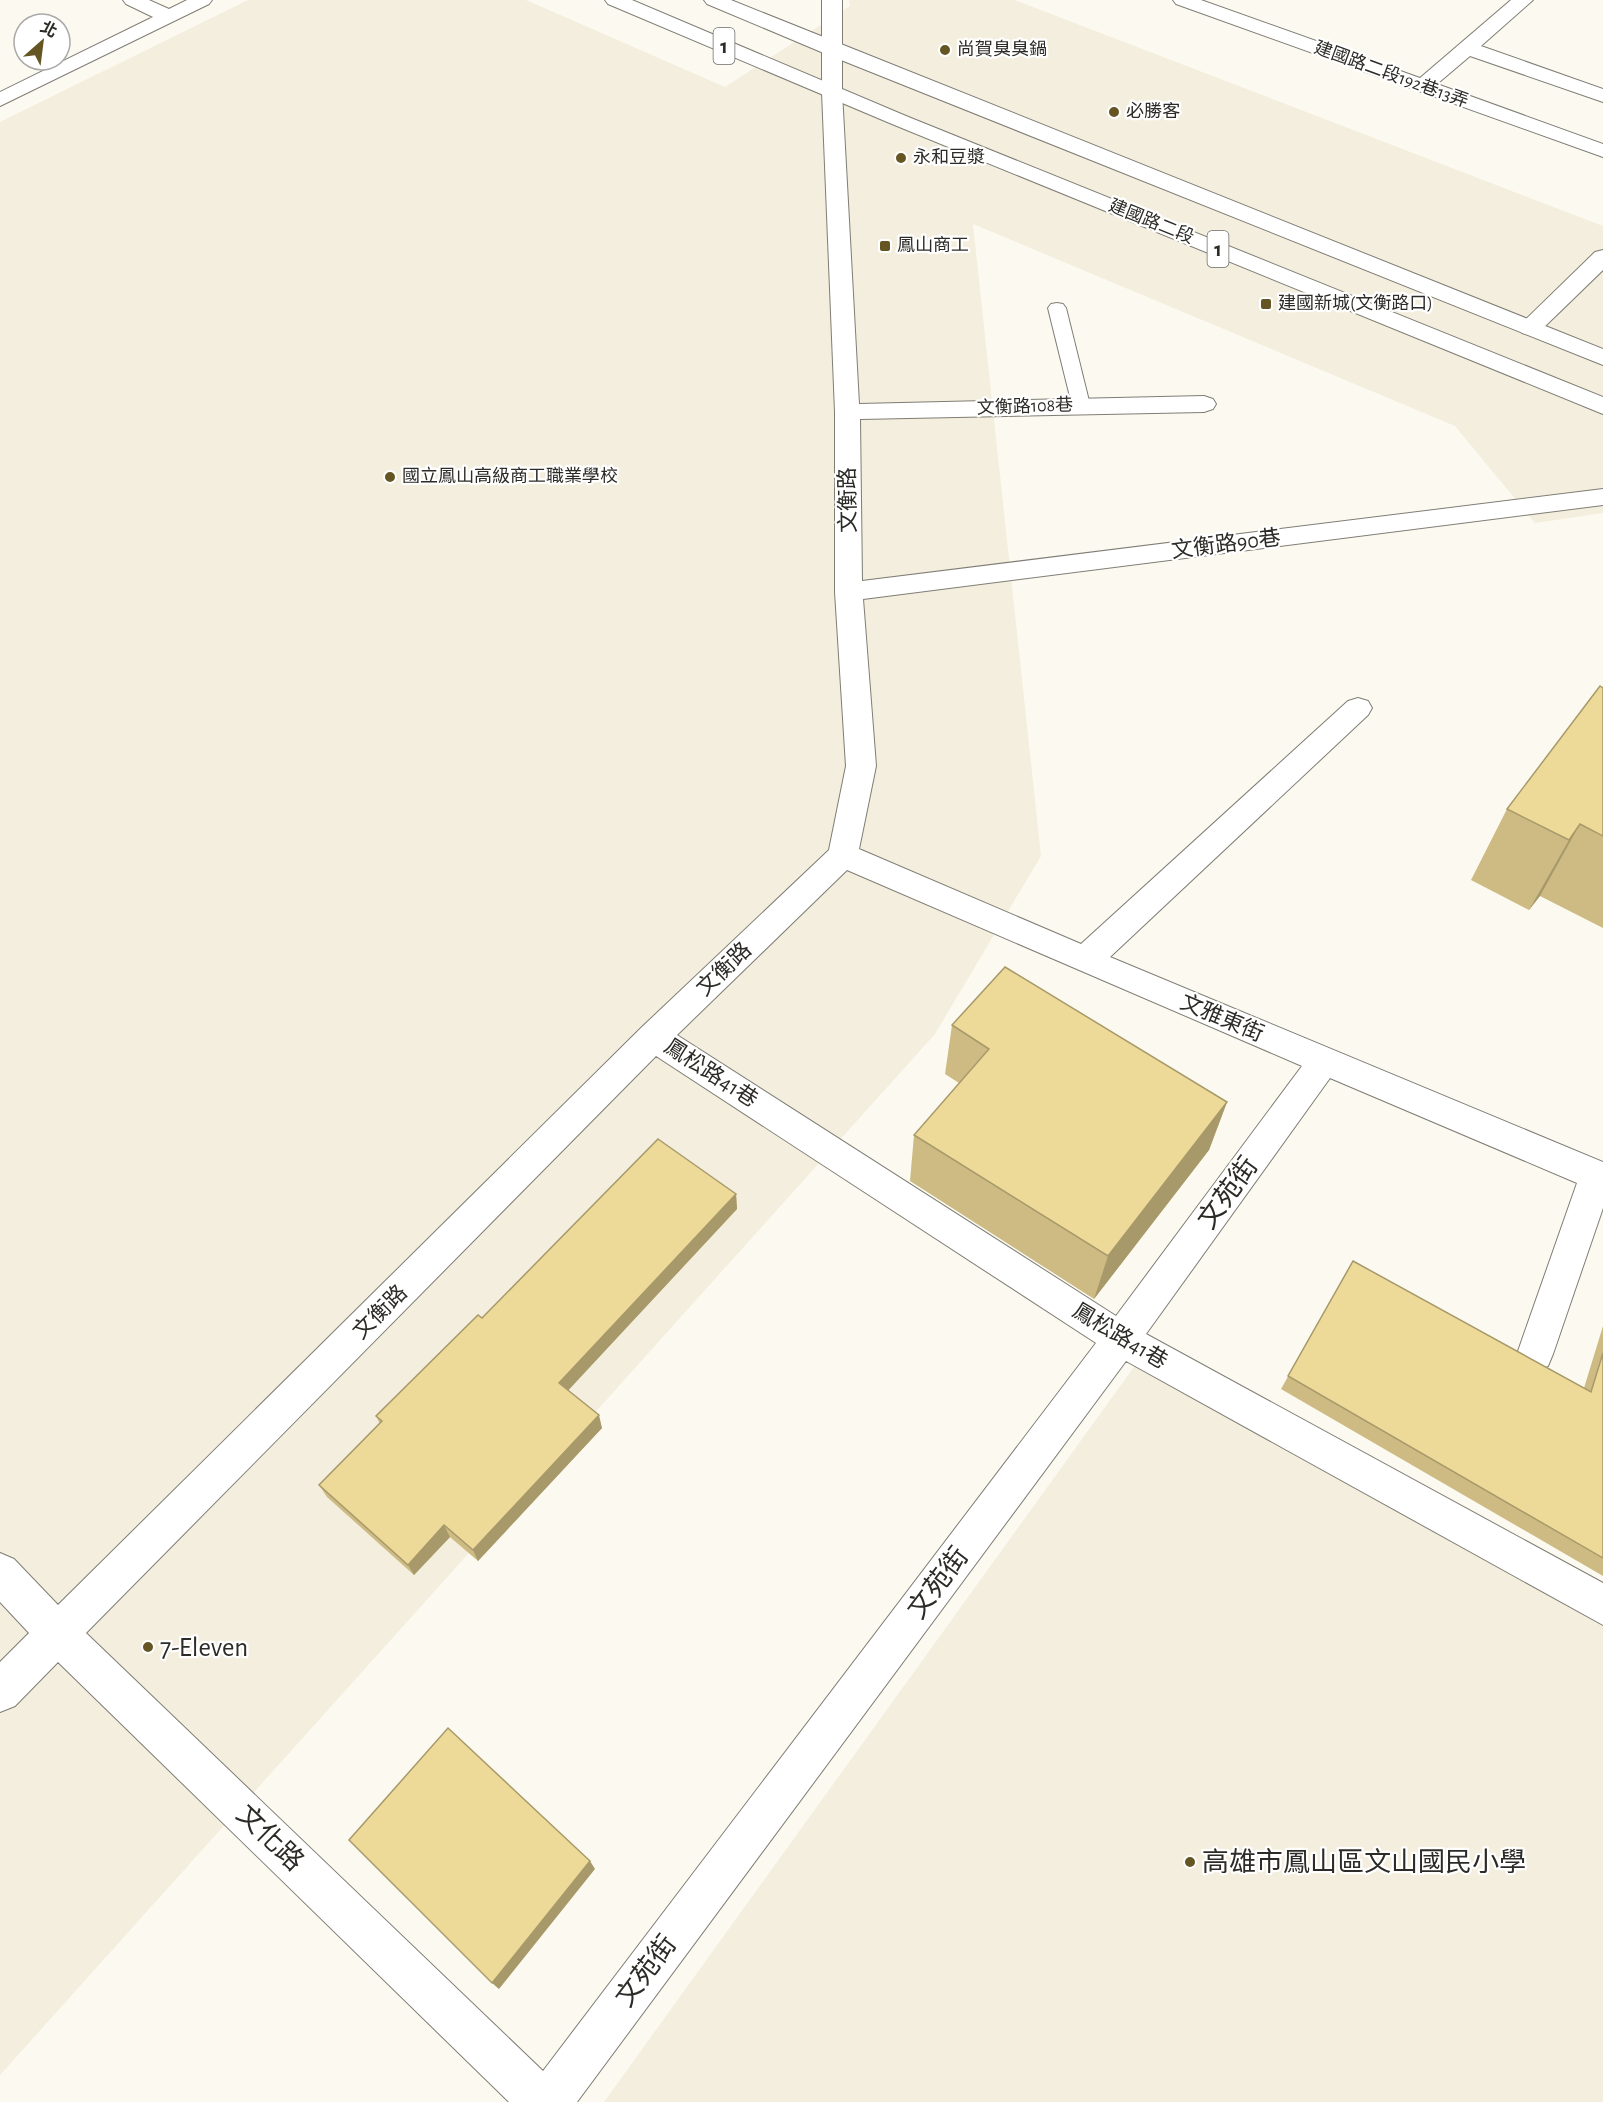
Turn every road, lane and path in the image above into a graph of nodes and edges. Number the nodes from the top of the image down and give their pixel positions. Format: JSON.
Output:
{"nodes":[{"id":1,"x":133,"y":0,"type":"edge"},
{"id":2,"x":202,"y":0,"type":"edge"},
{"id":3,"x":615,"y":0,"type":"edge"},
{"id":4,"x":714,"y":0,"type":"edge"},
{"id":5,"x":832,"y":0,"type":"edge"},
{"id":6,"x":1183,"y":0,"type":"edge"},
{"id":7,"x":1522,"y":0,"type":"edge"},
{"id":8,"x":168,"y":16,"type":"junction"},
{"id":9,"x":1467,"y":48,"type":"junction"},
{"id":10,"x":833,"y":50,"type":"junction"},
{"id":11,"x":1423,"y":86,"type":"junction"},
{"id":12,"x":832,"y":92,"type":"junction"},
{"id":13,"x":1603,"y":96,"type":"edge"},
{"id":14,"x":0,"y":100,"type":"edge"},
{"id":15,"x":1602,"y":148,"type":"edge"},
{"id":16,"x":1603,"y":258,"type":"edge"},
{"id":17,"x":1057,"y":308,"type":"dead end"},
{"id":18,"x":1530,"y":328,"type":"junction"},
{"id":19,"x":1603,"y":358,"type":"edge"},
{"id":20,"x":1204,"y":404,"type":"dead end"},
{"id":21,"x":1081,"y":405,"type":"junction"},
{"id":22,"x":1603,"y":406,"type":"edge"},
{"id":23,"x":847,"y":412,"type":"junction"},
{"id":24,"x":1603,"y":497,"type":"edge"},
{"id":25,"x":849,"y":592,"type":"junction"},
{"id":26,"x":1358,"y":708,"type":"dead end"},
{"id":27,"x":843,"y":855,"type":"junction"},
{"id":28,"x":1085,"y":960,"type":"junction"},
{"id":29,"x":654,"y":1037,"type":"junction"},
{"id":30,"x":1324,"y":1061,"type":"junction"},
{"id":31,"x":1600,"y":1177,"type":"edge"},
{"id":32,"x":1121,"y":1339,"type":"junction"},
{"id":33,"x":1535,"y":1354,"type":"dead end"},
{"id":34,"x":0,"y":1573,"type":"edge"},
{"id":35,"x":1603,"y":1605,"type":"edge"},
{"id":36,"x":58,"y":1634,"type":"junction"},
{"id":37,"x":0,"y":1691,"type":"edge"},
{"id":38,"x":542,"y":2102,"type":"edge"},
{"id":39,"x":548,"y":2102,"type":"edge"}],
"edges":[{"from":1,"to":8,"type":"street"},
{"from":2,"to":8,"type":"street"},
{"from":3,"to":12,"type":"street","number":"1"},
{"from":4,"to":10,"type":"street","number":"1"},
{"from":5,"to":10,"type":"street","name":"文衡路"},
{"from":6,"to":11,"type":"street","name":"建國路二段192巷13弄"},
{"from":7,"to":9,"type":"street"},
{"from":8,"to":14,"type":"street"},
{"from":9,"to":11,"type":"street"},
{"from":9,"to":13,"type":"street"},
{"from":10,"to":12,"type":"street","name":"文衡路"},
{"from":10,"to":18,"type":"street","name":"建國路二段","number":"1"},
{"from":11,"to":15,"type":"street","name":"建國路二段192巷13弄"},
{"from":12,"to":22,"type":"street","name":"建國路二段","number":"1"},
{"from":12,"to":23,"type":"street","name":"文衡路"},
{"from":16,"to":18,"type":"street"},
{"from":17,"to":21,"type":"lane"},
{"from":18,"to":19,"type":"street","name":"建國路二段","number":"1"},
{"from":20,"to":21,"type":"street","name":"文衡路108巷"},
{"from":21,"to":23,"type":"street","name":"文衡路108巷"},
{"from":23,"to":25,"type":"street","name":"文衡路"},
{"from":24,"to":25,"type":"street","name":"文衡路90巷"},
{"from":25,"to":27,"type":"street","name":"文衡路"},
{"from":26,"to":28,"type":"street"},
{"from":27,"to":28,"type":"street","name":"文雅東街"},
{"from":27,"to":29,"type":"street","name":"文衡路"},
{"from":28,"to":30,"type":"street","name":"文雅東街"},
{"from":29,"to":32,"type":"street","name":"鳳松路41巷"},
{"from":29,"to":36,"type":"street","name":"文衡路"},
{"from":30,"to":31,"type":"street","name":"文雅東街"},
{"from":30,"to":32,"type":"street","name":"文苑街"},
{"from":31,"to":33,"type":"street"},
{"from":32,"to":35,"type":"street","name":"鳳松路41巷"},
{"from":32,"to":39,"type":"street","name":"文苑街"},
{"from":34,"to":36,"type":"street","name":"文化路"},
{"from":36,"to":37,"type":"street","name":"文衡路"},
{"from":36,"to":38,"type":"street","name":"文化路"}]}
